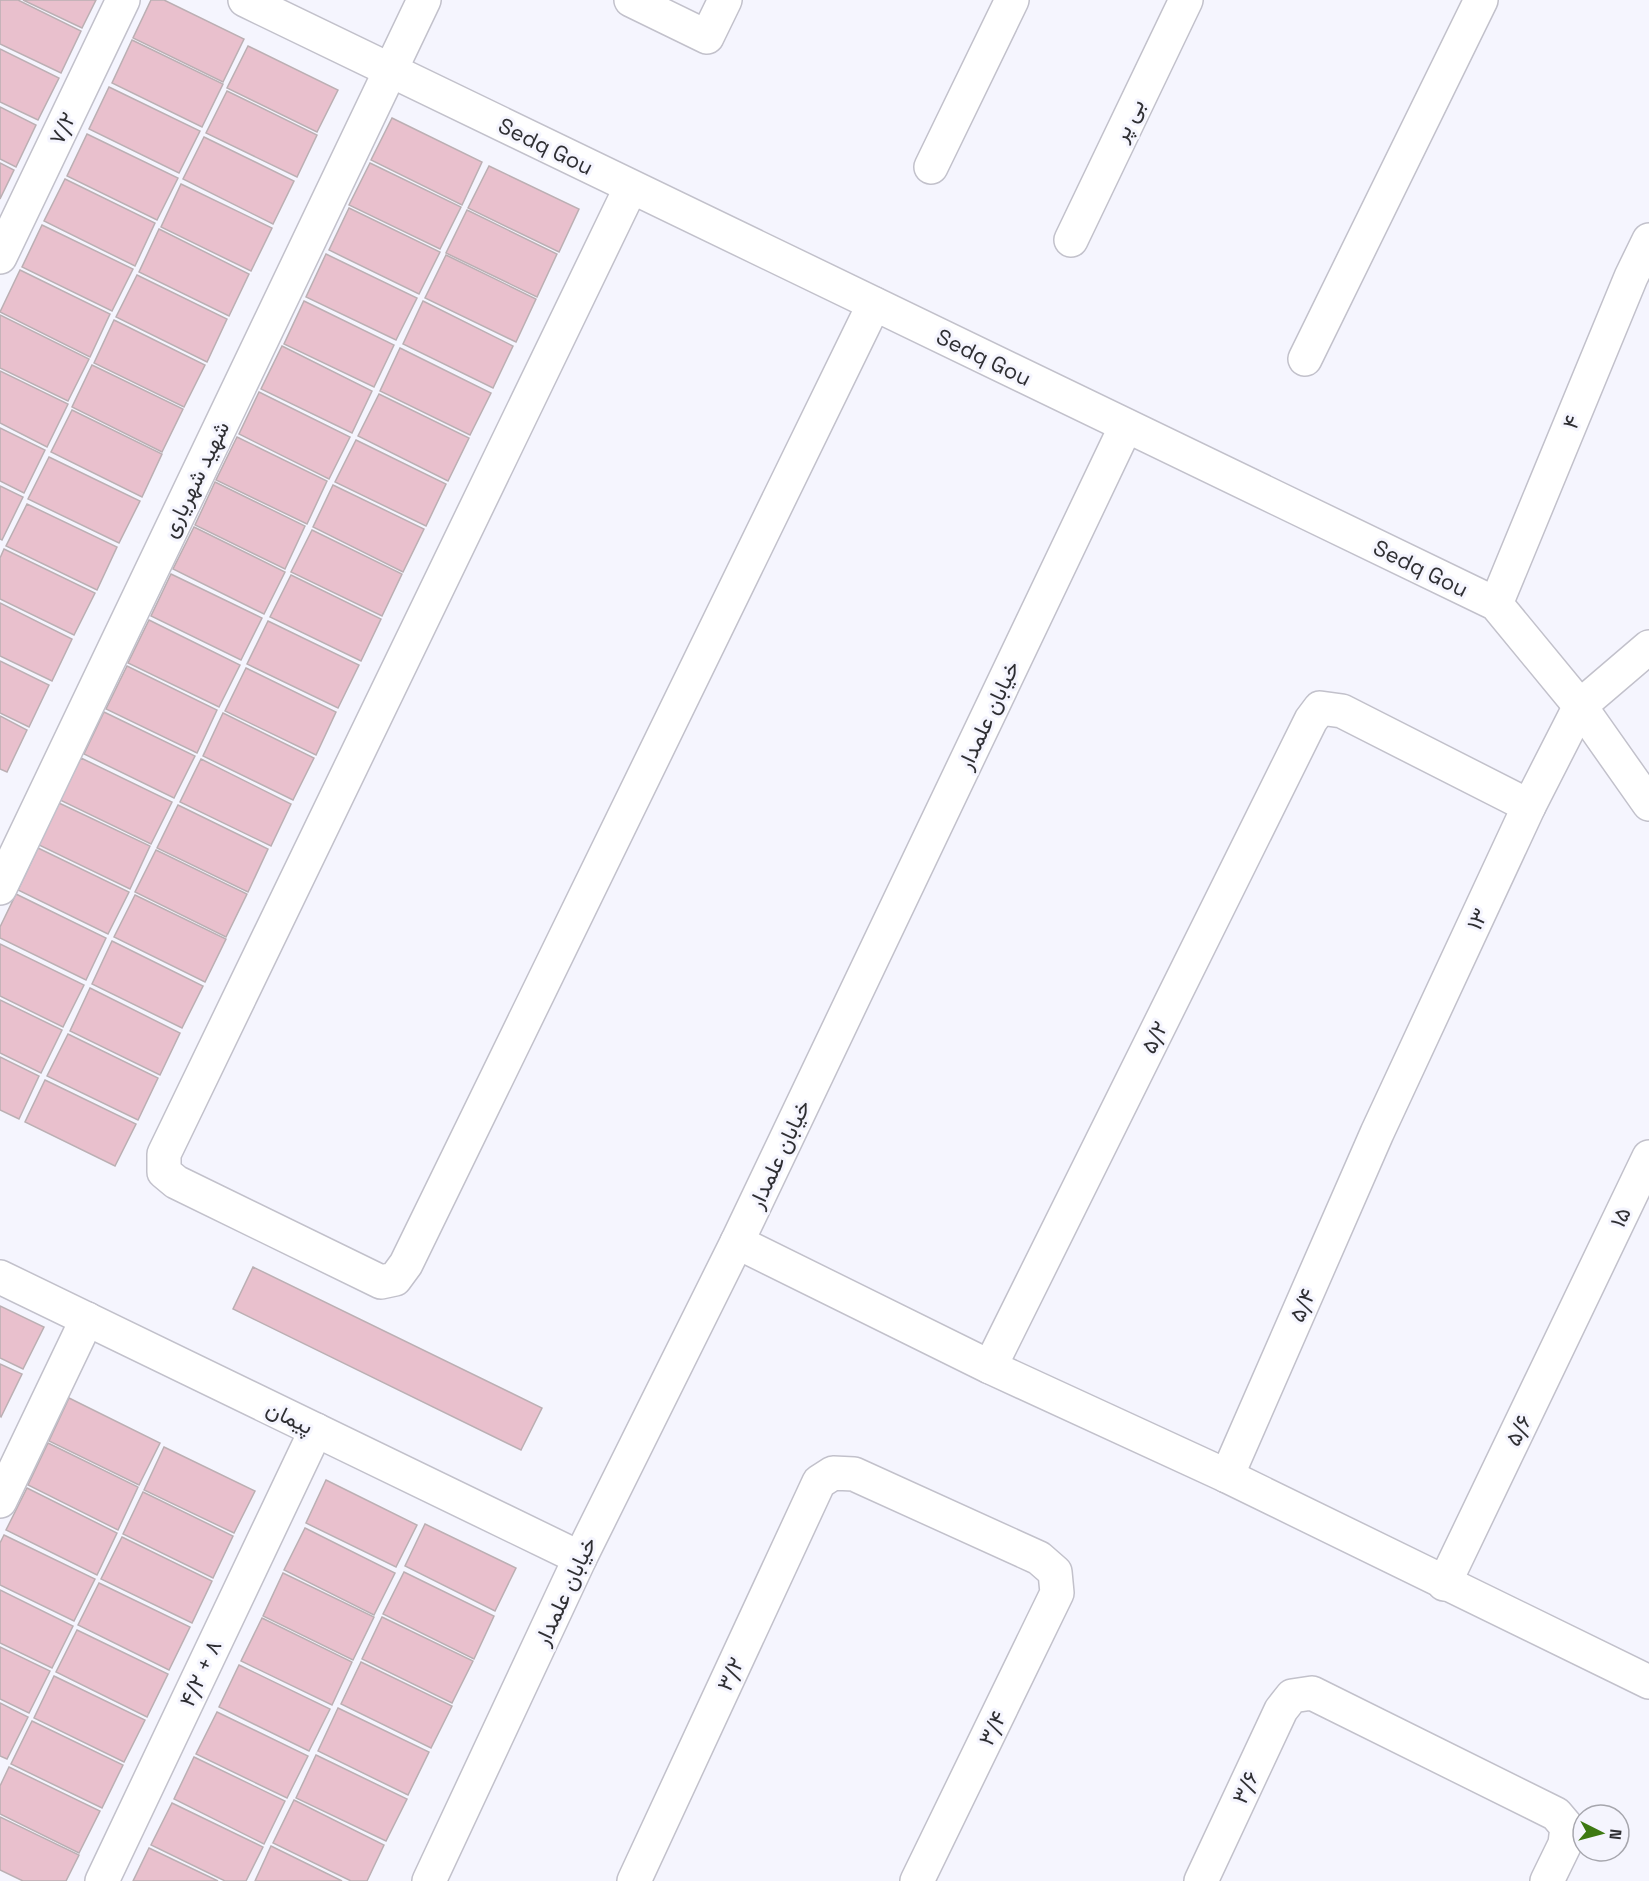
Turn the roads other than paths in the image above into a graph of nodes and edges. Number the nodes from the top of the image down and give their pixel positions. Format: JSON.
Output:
{"nodes":[{"id":1,"x":123,"y":0,"type":"edge"},
{"id":2,"x":245,"y":0,"type":"edge"},
{"id":3,"x":424,"y":0,"type":"edge"},
{"id":4,"x":631,"y":0,"type":"edge"},
{"id":5,"x":725,"y":0,"type":"edge"},
{"id":6,"x":1012,"y":0,"type":"edge"},
{"id":7,"x":1186,"y":0,"type":"edge"},
{"id":8,"x":1481,"y":0,"type":"edge"},
{"id":9,"x":390,"y":70,"type":"junction"},
{"id":10,"x":931,"y":167,"type":"dead end"},
{"id":11,"x":631,"y":187,"type":"junction"},
{"id":12,"x":1071,"y":240,"type":"dead end"},
{"id":13,"x":1649,"y":240,"type":"edge"},
{"id":14,"x":0,"y":257,"type":"edge"},
{"id":15,"x":874,"y":304,"type":"junction"},
{"id":16,"x":1305,"y":359,"type":"dead end"},
{"id":17,"x":1125,"y":426,"type":"junction"},
{"id":18,"x":1496,"y":604,"type":"junction"},
{"id":19,"x":1649,"y":647,"type":"edge"},
{"id":20,"x":1580,"y":706,"type":"junction"},
{"id":21,"x":1649,"y":804,"type":"edge"},
{"id":22,"x":1529,"y":806,"type":"junction"},
{"id":23,"x":0,"y":888,"type":"edge"},
{"id":24,"x":1377,"y":1133,"type":"joint"},
{"id":25,"x":1649,"y":1158,"type":"edge"},
{"id":26,"x":737,"y":1242,"type":"junction"},
{"id":27,"x":1591,"y":1276,"type":"joint"},
{"id":28,"x":0,"y":1277,"type":"edge"},
{"id":29,"x":87,"y":1319,"type":"junction"},
{"id":30,"x":990,"y":1366,"type":"junction"},
{"id":31,"x":316,"y":1430,"type":"junction"},
{"id":32,"x":1227,"y":1476,"type":"junction"},
{"id":33,"x":0,"y":1501,"type":"edge"},
{"id":34,"x":580,"y":1558,"type":"junction"},
{"id":35,"x":1055,"y":1572,"type":"joint"},
{"id":36,"x":1444,"y":1584,"type":"junction"},
{"id":37,"x":1649,"y":1682,"type":"edge"},
{"id":38,"x":102,"y":1881,"type":"edge"},
{"id":39,"x":429,"y":1881,"type":"edge"},
{"id":40,"x":634,"y":1881,"type":"edge"},
{"id":41,"x":917,"y":1881,"type":"edge"},
{"id":42,"x":1201,"y":1881,"type":"edge"},
{"id":43,"x":1547,"y":1881,"type":"edge"}],
"edges":[{"from":1,"to":14,"type":"street","name":"۷/۲"},
{"from":2,"to":9,"type":"street","name":"Sedq Gou"},
{"from":3,"to":9,"type":"street","name":"شهید شهریاری"},
{"from":4,"to":5,"type":"street"},
{"from":6,"to":10,"type":"street"},
{"from":7,"to":12,"type":"street","name":"بی پر"},
{"from":8,"to":16,"type":"street"},
{"from":9,"to":11,"type":"street","name":"Sedq Gou"},
{"from":9,"to":23,"type":"street","name":"شهید شهریاری"},
{"from":11,"to":15,"type":"street","name":"Sedq Gou"},
{"from":11,"to":15,"type":"street"},
{"from":13,"to":18,"type":"street","name":"۴"},
{"from":15,"to":17,"type":"street","name":"Sedq Gou"},
{"from":17,"to":18,"type":"street","name":"Sedq Gou"},
{"from":17,"to":26,"type":"street","name":"خیابان علمدار"},
{"from":18,"to":20,"type":"street","name":"Sedq Gou"},
{"from":19,"to":20,"type":"street"},
{"from":20,"to":21,"type":"street","name":"Sedq Gou"},
{"from":20,"to":22,"type":"street","name":"۱۳"},
{"from":22,"to":24,"type":"street","name":"۱۳"},
{"from":22,"to":30,"type":"street","name":"۵/۲"},
{"from":24,"to":32,"type":"street","name":"۵/۴"},
{"from":25,"to":27,"type":"street","name":"۱۵"},
{"from":26,"to":30,"type":"street"},
{"from":26,"to":34,"type":"street","name":"خیابان علمدار"},
{"from":27,"to":36,"type":"street","name":"۵/۶"},
{"from":28,"to":29,"type":"street","name":"پیمان"},
{"from":29,"to":31,"type":"street","name":"پیمان"},
{"from":29,"to":33,"type":"street"},
{"from":30,"to":32,"type":"street"},
{"from":31,"to":34,"type":"street","name":"پیمان"},
{"from":31,"to":38,"type":"street","name":"۴/۲ + ۸"},
{"from":32,"to":36,"type":"street"},
{"from":34,"to":39,"type":"street","name":"خیابان علمدار"},
{"from":35,"to":40,"type":"street","name":"۳/۲"},
{"from":35,"to":41,"type":"street","name":"۳/۴"},
{"from":36,"to":37,"type":"street"},
{"from":42,"to":43,"type":"street","name":"۳/۶"}]}
